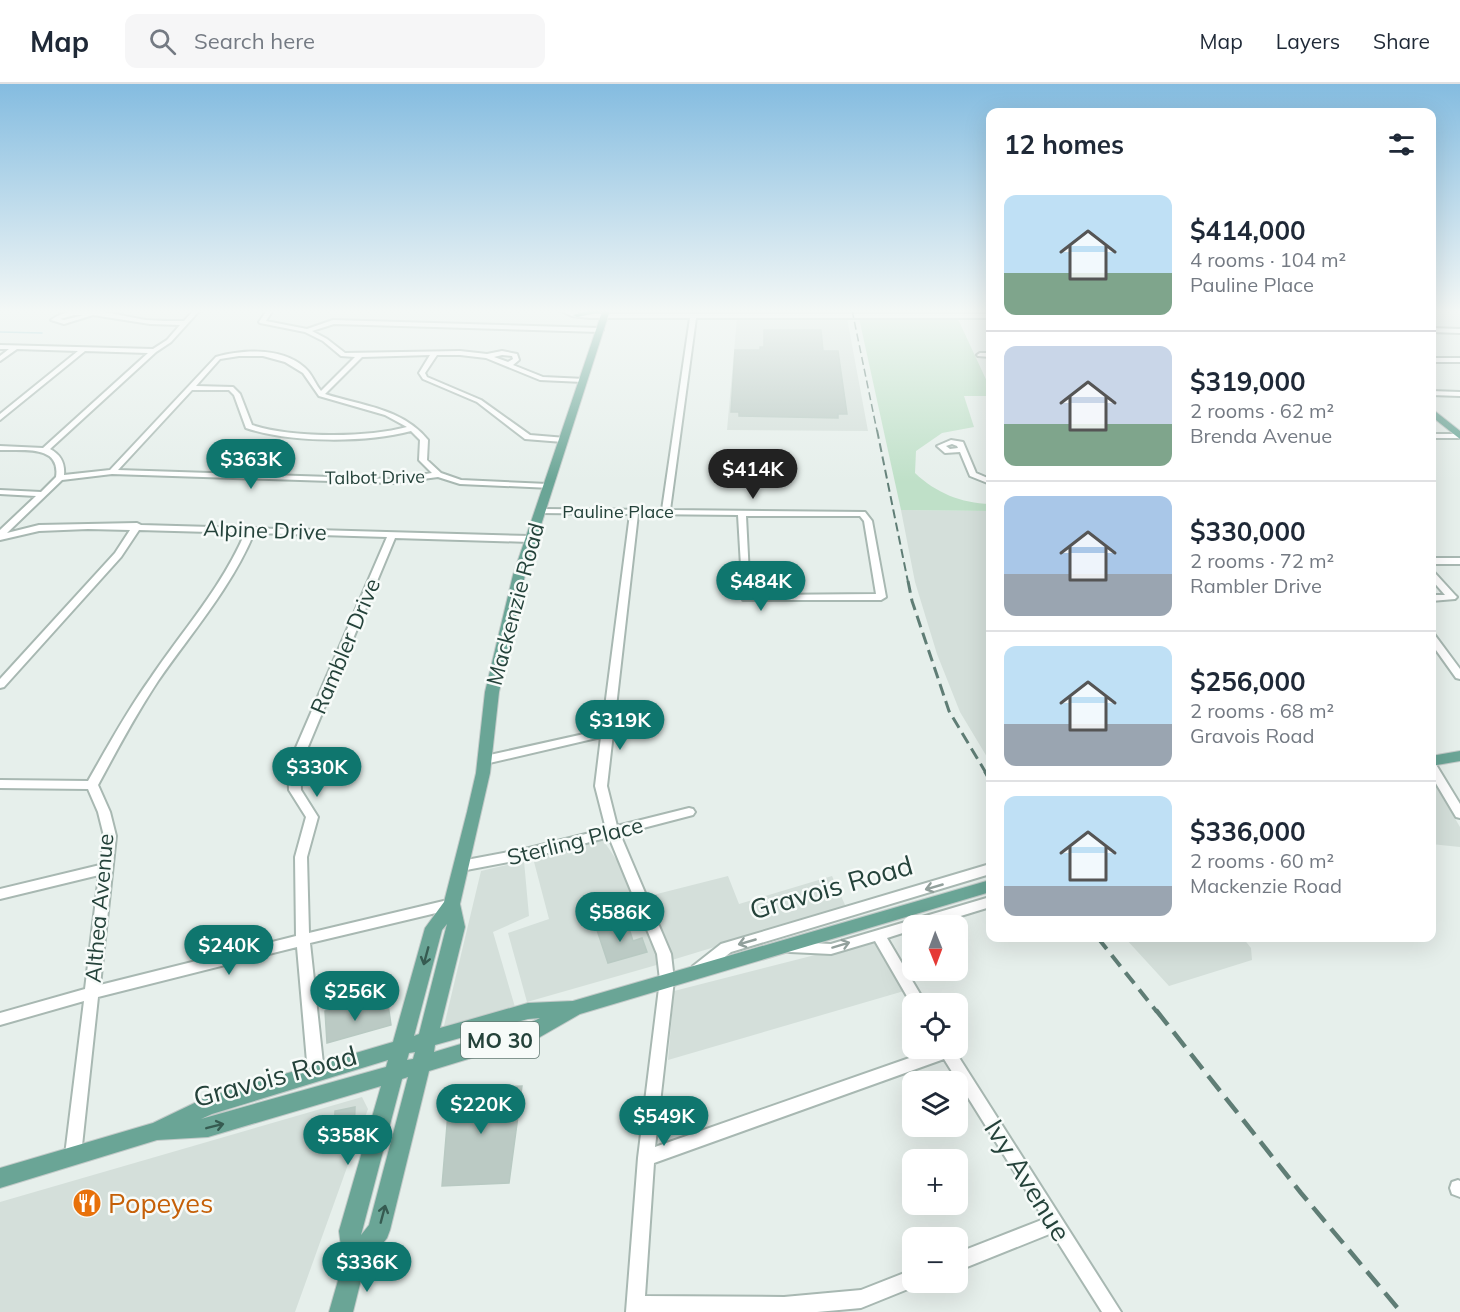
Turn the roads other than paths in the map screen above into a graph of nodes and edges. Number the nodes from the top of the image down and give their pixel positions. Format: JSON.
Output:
{"nodes":[{"id":1,"x":62,"y":367,"type":"edge"},
{"id":2,"x":136,"y":367,"type":"edge"},
{"id":3,"x":210,"y":367,"type":"edge"},
{"id":4,"x":294,"y":367,"type":"edge"},
{"id":5,"x":348,"y":367,"type":"edge"},
{"id":6,"x":424,"y":367,"type":"edge"},
{"id":7,"x":514,"y":367,"type":"edge"},
{"id":8,"x":587,"y":367,"type":"edge"},
{"id":9,"x":686,"y":367,"type":"edge"},
{"id":10,"x":583,"y":380,"type":"junction"},
{"id":11,"x":192,"y":388,"type":"junction"},
{"id":12,"x":1436,"y":393,"type":"edge"},
{"id":13,"x":1460,"y":394,"type":"edge"},
{"id":14,"x":321,"y":395,"type":"junction"},
{"id":15,"x":1436,"y":415,"type":"edge"},
{"id":16,"x":0,"y":418,"type":"edge"},
{"id":17,"x":413,"y":428,"type":"junction"},
{"id":18,"x":1436,"y":436,"type":"edge"},
{"id":19,"x":1460,"y":436,"type":"edge"},
{"id":20,"x":563,"y":440,"type":"junction"},
{"id":21,"x":0,"y":448,"type":"edge"},
{"id":22,"x":45,"y":450,"type":"junction"},
{"id":23,"x":962,"y":450,"type":"dead end"},
{"id":24,"x":112,"y":472,"type":"junction"},
{"id":25,"x":438,"y":475,"type":"junction"},
{"id":26,"x":60,"y":478,"type":"junction"},
{"id":27,"x":986,"y":480,"type":"edge"},
{"id":28,"x":548,"y":486,"type":"junction"},
{"id":29,"x":0,"y":492,"type":"edge"},
{"id":30,"x":42,"y":494,"type":"junction"},
{"id":31,"x":666,"y":510,"type":"junction"},
{"id":32,"x":540,"y":511,"type":"junction"},
{"id":33,"x":634,"y":511,"type":"junction"},
{"id":34,"x":742,"y":514,"type":"junction"},
{"id":35,"x":137,"y":526,"type":"junction"},
{"id":36,"x":251,"y":530,"type":"junction"},
{"id":37,"x":392,"y":535,"type":"junction"},
{"id":38,"x":0,"y":537,"type":"edge"},
{"id":39,"x":530,"y":540,"type":"junction"},
{"id":40,"x":1436,"y":561,"type":"edge"},
{"id":41,"x":1460,"y":561,"type":"edge"},
{"id":42,"x":1436,"y":579,"type":"edge"},
{"id":43,"x":1436,"y":598,"type":"edge"},
{"id":44,"x":1436,"y":643,"type":"edge"},
{"id":45,"x":1460,"y":676,"type":"edge"},
{"id":46,"x":0,"y":685,"type":"edge"},
{"id":47,"x":608,"y":732,"type":"junction"},
{"id":48,"x":1460,"y":756,"type":"edge"},
{"id":49,"x":484,"y":760,"type":"junction"},
{"id":50,"x":1436,"y":760,"type":"edge"},
{"id":51,"x":1436,"y":774,"type":"edge"},
{"id":52,"x":0,"y":784,"type":"edge"},
{"id":53,"x":92,"y":785,"type":"junction"},
{"id":54,"x":689,"y":812,"type":"dead end"},
{"id":55,"x":1460,"y":814,"type":"edge"},
{"id":56,"x":613,"y":833,"type":"junction"},
{"id":57,"x":461,"y":866,"type":"junction"},
{"id":58,"x":105,"y":869,"type":"junction"},
{"id":59,"x":986,"y":870,"type":"edge"},
{"id":60,"x":986,"y":887,"type":"edge"},
{"id":61,"x":0,"y":894,"type":"edge"},
{"id":62,"x":986,"y":903,"type":"edge"},
{"id":63,"x":452,"y":904,"type":"junction"},
{"id":64,"x":878,"y":935,"type":"junction"},
{"id":65,"x":303,"y":941,"type":"junction"},
{"id":66,"x":783,"y":946,"type":"junction"},
{"id":67,"x":695,"y":972,"type":"junction"},
{"id":68,"x":667,"y":981,"type":"junction"},
{"id":69,"x":92,"y":993,"type":"junction"},
{"id":70,"x":912,"y":993,"type":"edge"},
{"id":71,"x":575,"y":1008,"type":"junction"},
{"id":72,"x":0,"y":1020,"type":"edge"},
{"id":73,"x":428,"y":1040,"type":"junction"},
{"id":74,"x":400,"y":1048,"type":"junction"},
{"id":75,"x":921,"y":1059,"type":"edge"},
{"id":76,"x":952,"y":1059,"type":"edge"},
{"id":77,"x":422,"y":1064,"type":"junction"},
{"id":78,"x":316,"y":1073,"type":"junction"},
{"id":79,"x":394,"y":1073,"type":"junction"},
{"id":80,"x":157,"y":1131,"type":"junction"},
{"id":81,"x":73,"y":1155,"type":"junction"},
{"id":82,"x":646,"y":1158,"type":"junction"},
{"id":83,"x":0,"y":1178,"type":"edge"},
{"id":84,"x":1055,"y":1223,"type":"junction"},
{"id":85,"x":968,"y":1258,"type":"edge"},
{"id":86,"x":354,"y":1263,"type":"junction"},
{"id":87,"x":902,"y":1283,"type":"edge"},
{"id":88,"x":635,"y":1309,"type":"edge"},
{"id":89,"x":341,"y":1312,"type":"edge"},
{"id":90,"x":1112,"y":1312,"type":"edge"}],
"edges":[{"from":1,"to":16,"type":"street"},
{"from":2,"to":22,"type":"street"},
{"from":3,"to":11,"type":"street"},
{"from":4,"to":14,"type":"street"},
{"from":5,"to":14,"type":"street"},
{"from":6,"to":20,"type":"street"},
{"from":7,"to":10,"type":"street"},
{"from":8,"to":10,"type":"main road","name":"Mackenzie Road"},
{"from":9,"to":31,"type":"street"},
{"from":10,"to":20,"type":"main road","name":"Mackenzie Road"},
{"from":11,"to":17,"type":"street"},
{"from":11,"to":24,"type":"street"},
{"from":12,"to":13,"type":"street"},
{"from":14,"to":17,"type":"street"},
{"from":15,"to":19,"type":"main road"},
{"from":17,"to":25,"type":"street"},
{"from":18,"to":19,"type":"street"},
{"from":20,"to":28,"type":"main road","name":"Mackenzie Road"},
{"from":21,"to":22,"type":"street"},
{"from":22,"to":26,"type":"street"},
{"from":23,"to":27,"type":"street"},
{"from":24,"to":25,"type":"street","name":"Talbot Drive"},
{"from":24,"to":26,"type":"street","name":"Talbot Drive"},
{"from":25,"to":28,"type":"street"},
{"from":26,"to":30,"type":"street"},
{"from":28,"to":32,"type":"main road","name":"Mackenzie Road"},
{"from":29,"to":30,"type":"street"},
{"from":30,"to":38,"type":"street"},
{"from":31,"to":33,"type":"street","name":"Pauline Place"},
{"from":31,"to":34,"type":"street","name":"Pauline Place"},
{"from":32,"to":33,"type":"street","name":"Pauline Place"},
{"from":32,"to":39,"type":"main road","name":"Mackenzie Road"},
{"from":33,"to":47,"type":"street"},
{"from":34,"to":34,"type":"street","name":"Pauline Place"},
{"from":35,"to":36,"type":"street","name":"Alpine Drive"},
{"from":35,"to":38,"type":"street","name":"Alpine Drive"},
{"from":35,"to":46,"type":"street"},
{"from":36,"to":37,"type":"street","name":"Alpine Drive"},
{"from":36,"to":53,"type":"street"},
{"from":37,"to":39,"type":"street","name":"Alpine Drive"},
{"from":37,"to":65,"type":"street","name":"Rambler Drive"},
{"from":39,"to":49,"type":"main road","name":"Mackenzie Road"},
{"from":40,"to":41,"type":"street"},
{"from":42,"to":43,"type":"street"},
{"from":44,"to":45,"type":"street"},
{"from":47,"to":49,"type":"street"},
{"from":47,"to":56,"type":"street"},
{"from":48,"to":50,"type":"main road"},
{"from":49,"to":57,"type":"main road","name":"Mackenzie Road"},
{"from":51,"to":55,"type":"street"},
{"from":52,"to":53,"type":"street"},
{"from":53,"to":58,"type":"street","name":"Althea Avenue"},
{"from":54,"to":56,"type":"street","name":"Sterling Place"},
{"from":56,"to":57,"type":"street","name":"Sterling Place"},
{"from":56,"to":68,"type":"street"},
{"from":57,"to":63,"type":"main road","name":"Mackenzie Road"},
{"from":58,"to":61,"type":"street"},
{"from":58,"to":69,"type":"street","name":"Althea Avenue"},
{"from":59,"to":67,"type":"street","name":"Gravois Road","one_way":true},
{"from":60,"to":66,"type":"main road","name":"Gravois Road","number":"MO 30"},
{"from":62,"to":64,"type":"street","name":"Gravois Road"},
{"from":63,"to":65,"type":"street"},
{"from":63,"to":73,"type":"main road","name":"Mackenzie Road"},
{"from":63,"to":74,"type":"main road","name":"Mackenzie Road","one_way":true},
{"from":66,"to":64,"type":"street","name":"Gravois Road","one_way":true},
{"from":64,"to":70,"type":"street"},
{"from":65,"to":69,"type":"street"},
{"from":65,"to":78,"type":"street","name":"Rambler Drive"},
{"from":66,"to":67,"type":"main road","name":"Gravois Road","number":"MO 30"},
{"from":67,"to":68,"type":"main road","name":"Gravois Road","number":"MO 30"},
{"from":68,"to":71,"type":"main road","name":"Gravois Road","number":"MO 30"},
{"from":68,"to":82,"type":"street"},
{"from":69,"to":72,"type":"street"},
{"from":69,"to":81,"type":"street","name":"Althea Avenue"},
{"from":71,"to":73,"type":"main road","name":"Gravois Road","number":"MO 30"},
{"from":71,"to":77,"type":"main road","name":"Gravois Road","number":"MO 30"},
{"from":73,"to":74,"type":"main road","name":"Gravois Road","number":"MO 30"},
{"from":73,"to":77,"type":"main road","name":"Mackenzie Road"},
{"from":74,"to":78,"type":"main road","name":"Gravois Road","number":"MO 30"},
{"from":74,"to":79,"type":"main road","name":"Mackenzie Road"},
{"from":75,"to":82,"type":"street"},
{"from":76,"to":84,"type":"street","name":"Ivy Avenue"},
{"from":77,"to":79,"type":"main road","name":"Gravois Road","number":"MO 30"},
{"from":86,"to":77,"type":"main road","name":"Mackenzie Road","one_way":true},
{"from":78,"to":80,"type":"main road","name":"Gravois Road","number":"MO 30"},
{"from":80,"to":79,"type":"main road","name":"Gravois Road","number":"MO 30","one_way":true},
{"from":79,"to":86,"type":"main road","name":"Mackenzie Road"},
{"from":80,"to":81,"type":"main road","name":"Gravois Road","number":"MO 30"},
{"from":81,"to":83,"type":"main road","name":"Gravois Road","number":"MO 30"},
{"from":82,"to":88,"type":"street"},
{"from":84,"to":85,"type":"street"},
{"from":84,"to":90,"type":"street","name":"Ivy Avenue"},
{"from":86,"to":89,"type":"main road","name":"Mackenzie Road"},
{"from":87,"to":88,"type":"street"}]}
